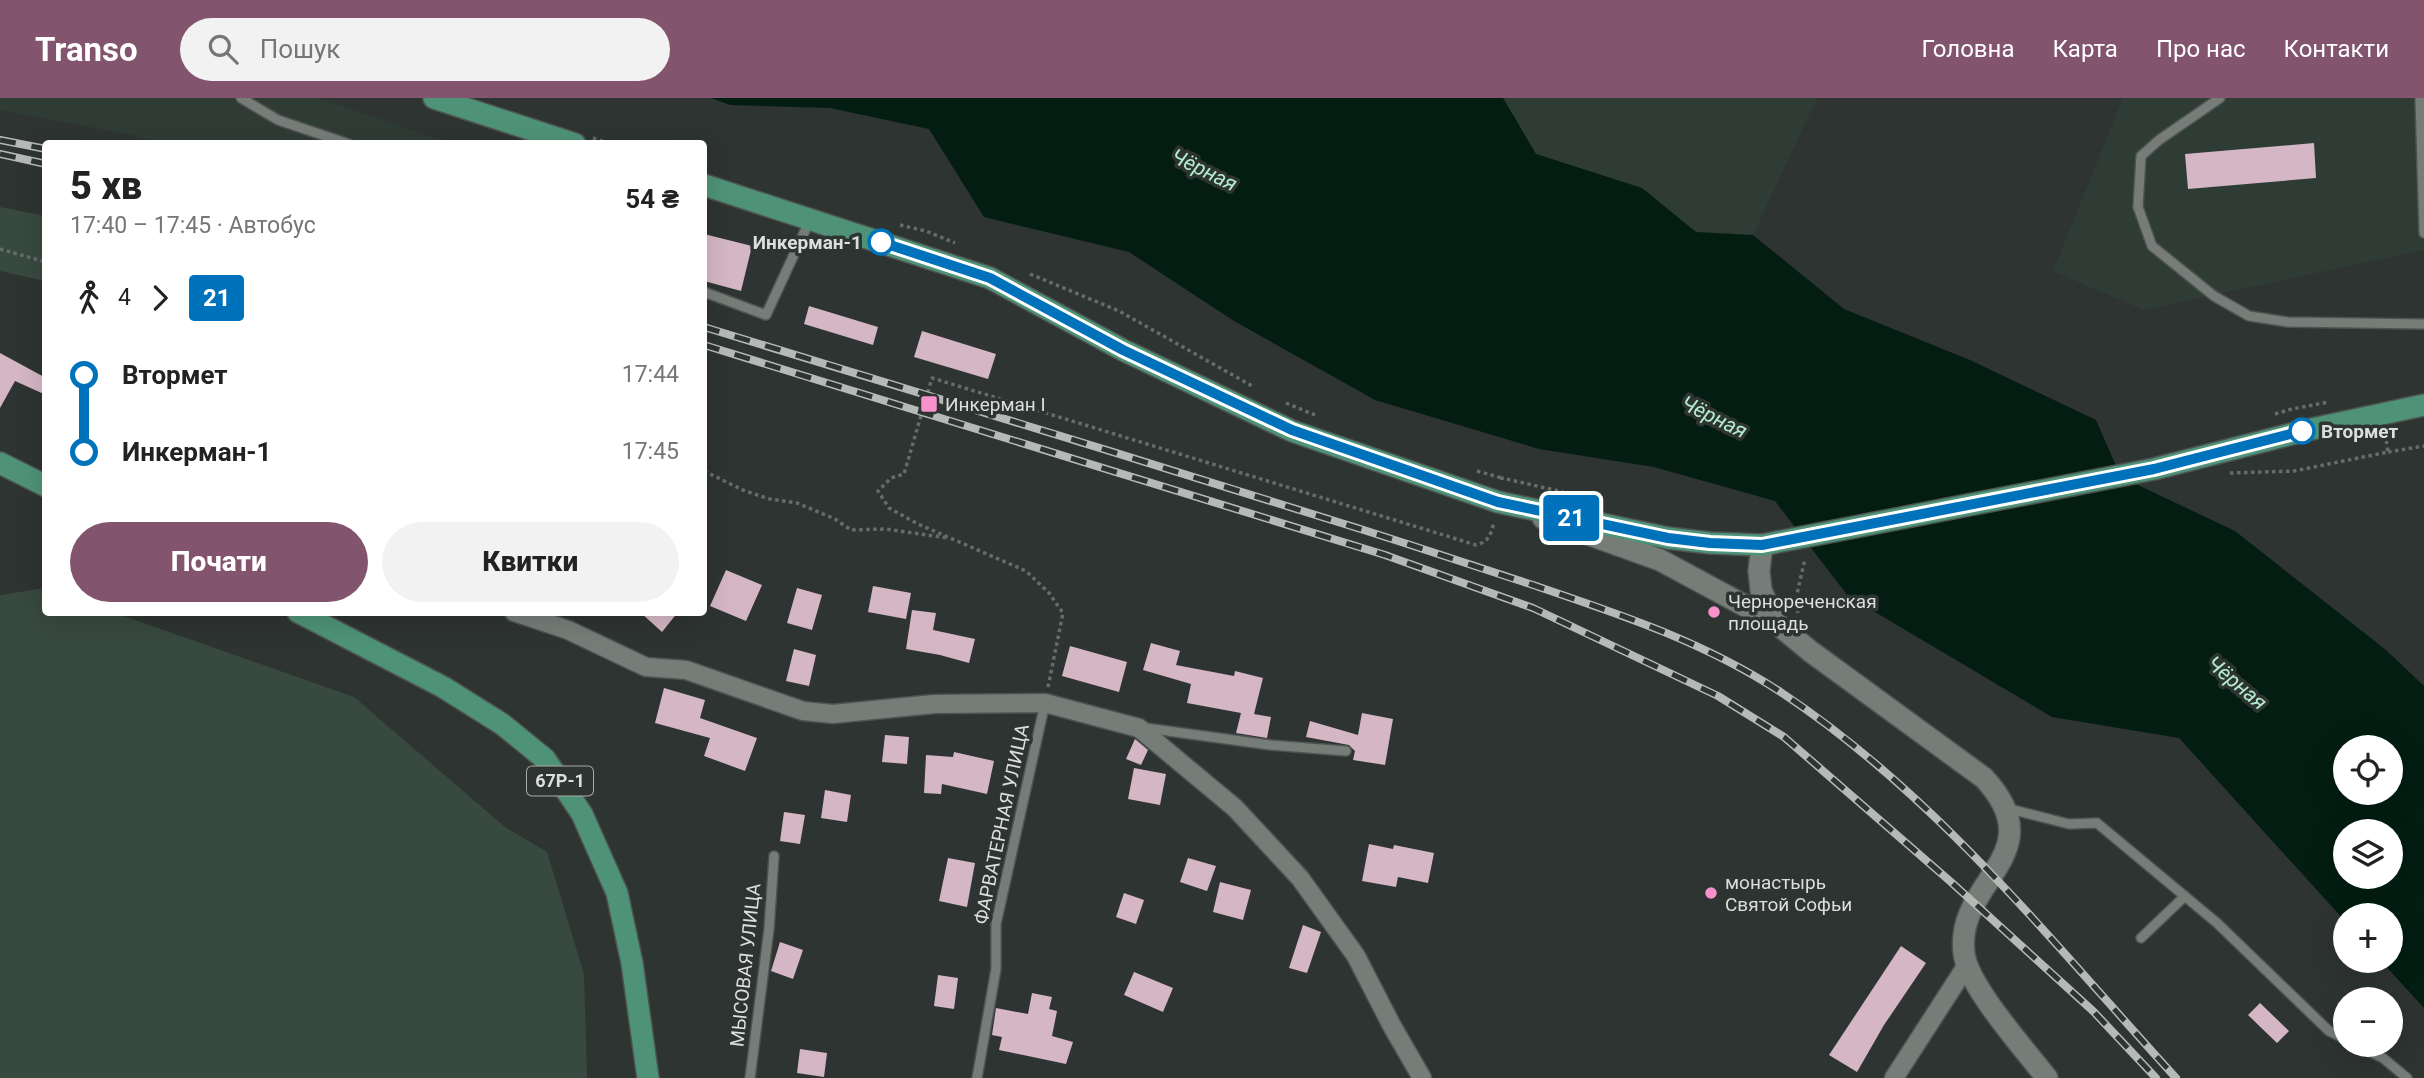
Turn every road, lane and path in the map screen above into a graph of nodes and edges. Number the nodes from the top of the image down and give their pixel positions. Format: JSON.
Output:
{"nodes":[{"id":1,"x":241,"y":98,"type":"edge"},
{"id":2,"x":2220,"y":98,"type":"edge"},
{"id":3,"x":2420,"y":98,"type":"edge"},
{"id":4,"x":439,"y":99,"type":"edge"},
{"id":5,"x":337,"y":140,"type":"edge"},
{"id":6,"x":563,"y":140,"type":"edge"},
{"id":7,"x":707,"y":186,"type":"edge"},
{"id":8,"x":810,"y":220,"type":"junction"},
{"id":9,"x":2424,"y":233,"type":"edge"},
{"id":10,"x":0,"y":249,"type":"edge"},
{"id":11,"x":42,"y":261,"type":"edge"},
{"id":12,"x":707,"y":293,"type":"edge"},
{"id":13,"x":2424,"y":324,"type":"edge"},
{"id":14,"x":2424,"y":405,"type":"edge"},
{"id":15,"x":2382,"y":414,"type":"junction"},
{"id":16,"x":2424,"y":446,"type":"edge"},
{"id":17,"x":2388,"y":452,"type":"junction"},
{"id":18,"x":0,"y":463,"type":"edge"},
{"id":19,"x":707,"y":472,"type":"edge"},
{"id":20,"x":2229,"y":472,"type":"dead end"},
{"id":21,"x":42,"y":484,"type":"edge"},
{"id":22,"x":1565,"y":493,"type":"dead end"},
{"id":23,"x":1498,"y":502,"type":"junction"},
{"id":24,"x":957,"y":539,"type":"junction"},
{"id":25,"x":1762,"y":545,"type":"junction"},
{"id":26,"x":306,"y":616,"type":"edge"},
{"id":27,"x":526,"y":616,"type":"edge"},
{"id":28,"x":1775,"y":622,"type":"junction"},
{"id":29,"x":1045,"y":703,"type":"junction"},
{"id":30,"x":1139,"y":728,"type":"junction"},
{"id":31,"x":1346,"y":751,"type":"dead end"},
{"id":32,"x":2006,"y":808,"type":"junction"},
{"id":33,"x":774,"y":856,"type":"dead end"},
{"id":34,"x":2185,"y":896,"type":"junction"},
{"id":35,"x":2141,"y":938,"type":"dead end"},
{"id":36,"x":1967,"y":965,"type":"junction"},
{"id":37,"x":2333,"y":1033,"type":"edge"},
{"id":38,"x":2381,"y":1057,"type":"edge"},
{"id":39,"x":648,"y":1078,"type":"edge"},
{"id":40,"x":750,"y":1078,"type":"edge"},
{"id":41,"x":977,"y":1078,"type":"edge"},
{"id":42,"x":1422,"y":1078,"type":"edge"},
{"id":43,"x":1894,"y":1078,"type":"edge"},
{"id":44,"x":2047,"y":1078,"type":"edge"},
{"id":45,"x":2407,"y":1078,"type":"edge"}],
"edges":[{"from":1,"to":5,"type":"lane"},
{"from":2,"to":13,"type":"lane"},
{"from":3,"to":9,"type":"lane"},
{"from":4,"to":6,"type":"main road"},
{"from":7,"to":8,"type":"main road"},
{"from":8,"to":12,"type":"lane"},
{"from":8,"to":23,"type":"main road"},
{"from":10,"to":11,"type":"path"},
{"from":14,"to":15,"type":"main road"},
{"from":15,"to":17,"type":"path"},
{"from":15,"to":25,"type":"main road"},
{"from":16,"to":17,"type":"path"},
{"from":17,"to":20,"type":"path"},
{"from":18,"to":21,"type":"main road"},
{"from":19,"to":24,"type":"path"},
{"from":22,"to":23,"type":"path"},
{"from":23,"to":24,"type":"path"},
{"from":23,"to":25,"type":"main road"},
{"from":23,"to":28,"type":"main road"},
{"from":24,"to":29,"type":"path"},
{"from":25,"to":28,"type":"main road"},
{"from":26,"to":39,"type":"main road","number":"67Р-1"},
{"from":27,"to":29,"type":"street"},
{"from":28,"to":32,"type":"main road"},
{"from":29,"to":30,"type":"street"},
{"from":29,"to":41,"type":"lane","name":"ФАРВАТЕРНАЯ УЛИЦА"},
{"from":30,"to":31,"type":"lane"},
{"from":30,"to":42,"type":"street"},
{"from":32,"to":34,"type":"lane"},
{"from":32,"to":36,"type":"main road"},
{"from":33,"to":40,"type":"lane","name":"МЫСОВАЯ УЛИЦА"},
{"from":34,"to":35,"type":"lane"},
{"from":34,"to":37,"type":"lane"},
{"from":36,"to":43,"type":"street"},
{"from":36,"to":44,"type":"main road"},
{"from":38,"to":45,"type":"lane"}]}
